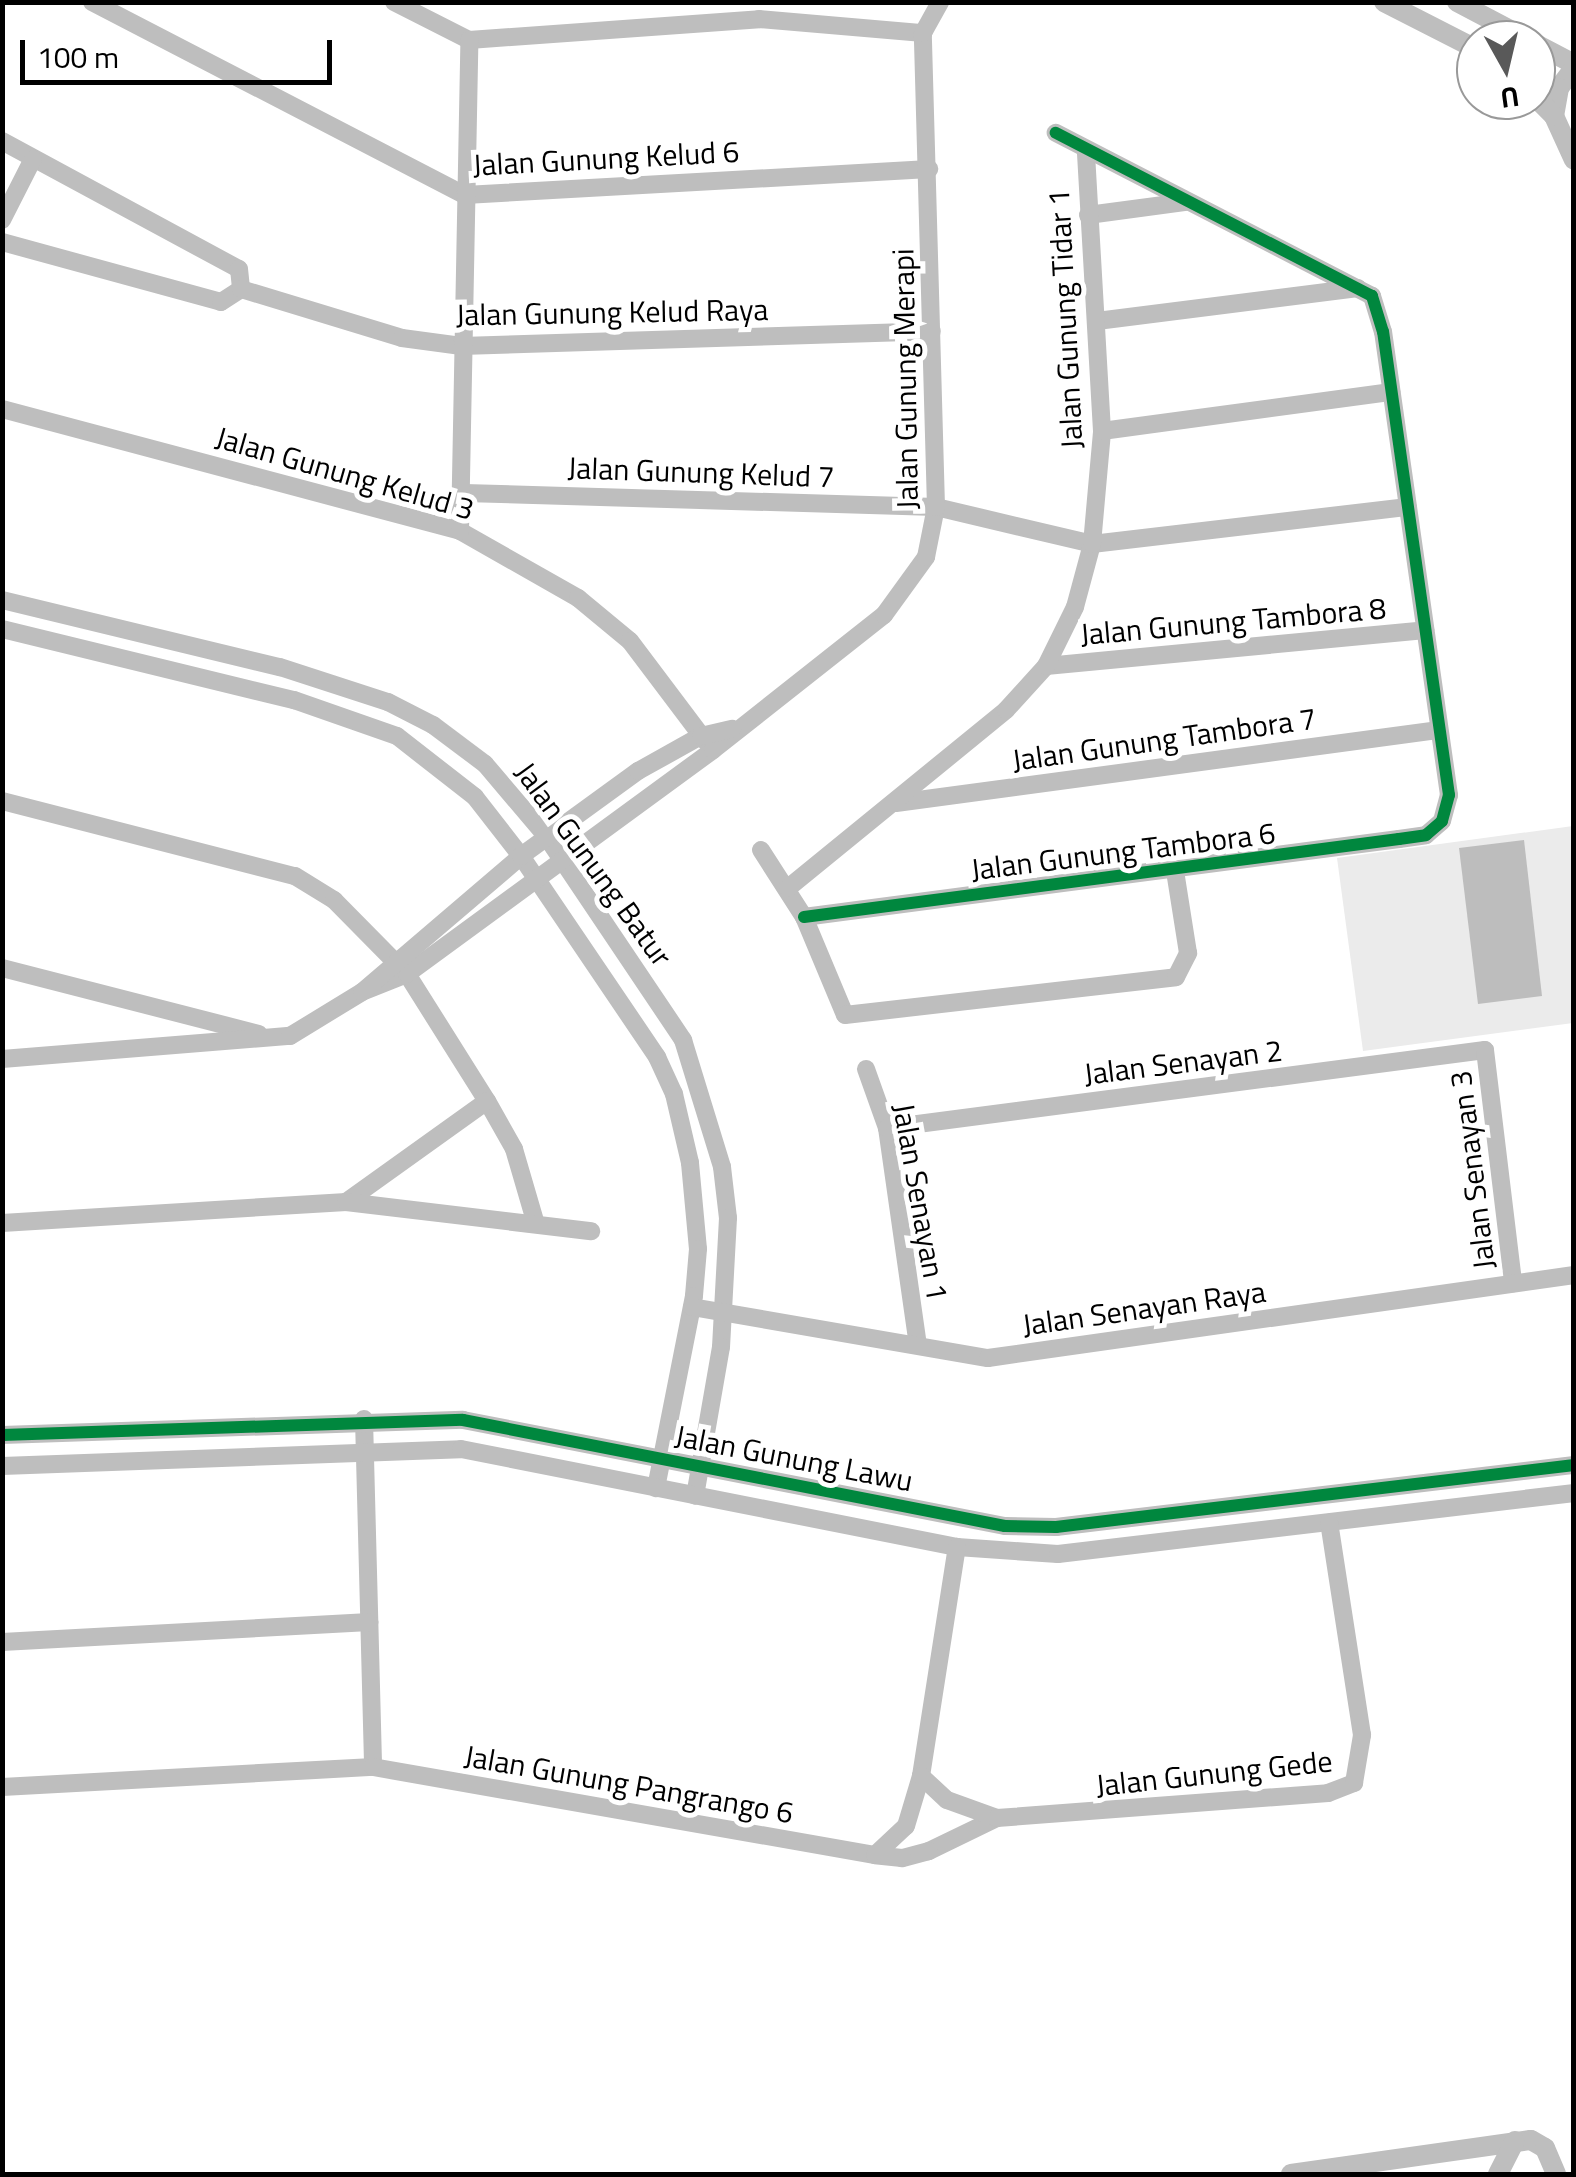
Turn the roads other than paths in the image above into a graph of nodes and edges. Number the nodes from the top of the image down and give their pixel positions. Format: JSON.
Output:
{"nodes":[{"id":1,"x":92,"y":2,"type":"edge"},
{"id":2,"x":394,"y":2,"type":"edge"},
{"id":3,"x":734,"y":2,"type":"edge"},
{"id":4,"x":940,"y":2,"type":"edge"},
{"id":5,"x":1384,"y":2,"type":"edge"},
{"id":6,"x":1456,"y":2,"type":"edge"},
{"id":7,"x":759,"y":18,"type":"junction"},
{"id":8,"x":1491,"y":20,"type":"edge"},
{"id":9,"x":923,"y":32,"type":"junction"},
{"id":10,"x":1456,"y":39,"type":"edge"},
{"id":11,"x":470,"y":40,"type":"junction"},
{"id":12,"x":1574,"y":66,"type":"edge"},
{"id":13,"x":1556,"y":105,"type":"edge"},
{"id":14,"x":1556,"y":120,"type":"edge"},
{"id":15,"x":1056,"y":133,"type":"dead end"},
{"id":16,"x":2,"y":141,"type":"edge"},
{"id":17,"x":1086,"y":151,"type":"junction"},
{"id":18,"x":33,"y":159,"type":"junction"},
{"id":19,"x":1574,"y":160,"type":"edge"},
{"id":20,"x":929,"y":169,"type":"junction"},
{"id":21,"x":465,"y":195,"type":"junction"},
{"id":22,"x":1187,"y":202,"type":"junction"},
{"id":23,"x":1088,"y":216,"type":"junction"},
{"id":24,"x":2,"y":220,"type":"edge"},
{"id":25,"x":2,"y":242,"type":"edge"},
{"id":26,"x":1358,"y":288,"type":"junction"},
{"id":27,"x":241,"y":289,"type":"junction"},
{"id":28,"x":1098,"y":321,"type":"junction"},
{"id":29,"x":932,"y":331,"type":"junction"},
{"id":30,"x":461,"y":346,"type":"junction"},
{"id":31,"x":1392,"y":392,"type":"junction"},
{"id":32,"x":2,"y":409,"type":"edge"},
{"id":33,"x":1102,"y":431,"type":"junction"},
{"id":34,"x":464,"y":493,"type":"junction"},
{"id":35,"x":936,"y":507,"type":"junction"},
{"id":36,"x":1408,"y":507,"type":"junction"},
{"id":37,"x":460,"y":531,"type":"junction"},
{"id":38,"x":1092,"y":544,"type":"junction"},
{"id":39,"x":2,"y":600,"type":"edge"},
{"id":40,"x":2,"y":628,"type":"edge"},
{"id":41,"x":1424,"y":630,"type":"junction"},
{"id":42,"x":1046,"y":666,"type":"junction"},
{"id":43,"x":310,"y":677,"type":"junction"},
{"id":44,"x":302,"y":702,"type":"junction"},
{"id":45,"x":1439,"y":730,"type":"junction"},
{"id":46,"x":707,"y":743,"type":"junction"},
{"id":47,"x":2,"y":801,"type":"edge"},
{"id":48,"x":896,"y":803,"type":"junction"},
{"id":49,"x":546,"y":836,"type":"junction"},
{"id":50,"x":761,"y":850,"type":"dead end"},
{"id":51,"x":521,"y":856,"type":"junction"},
{"id":52,"x":566,"y":863,"type":"junction"},
{"id":53,"x":1175,"y":872,"type":"junction"},
{"id":54,"x":538,"y":881,"type":"junction"},
{"id":55,"x":788,"y":888,"type":"junction"},
{"id":56,"x":804,"y":917,"type":"junction"},
{"id":57,"x":394,"y":959,"type":"junction"},
{"id":58,"x":2,"y":968,"type":"edge"},
{"id":59,"x":408,"y":974,"type":"junction"},
{"id":60,"x":362,"y":992,"type":"junction"},
{"id":61,"x":272,"y":1038,"type":"junction"},
{"id":62,"x":1485,"y":1050,"type":"joint"},
{"id":63,"x":2,"y":1059,"type":"edge"},
{"id":64,"x":866,"y":1069,"type":"dead end"},
{"id":65,"x":488,"y":1101,"type":"junction"},
{"id":66,"x":888,"y":1128,"type":"junction"},
{"id":67,"x":714,"y":1136,"type":"junction"},
{"id":68,"x":685,"y":1142,"type":"junction"},
{"id":69,"x":346,"y":1202,"type":"junction"},
{"id":70,"x":535,"y":1221,"type":"junction"},
{"id":71,"x":2,"y":1223,"type":"edge"},
{"id":72,"x":590,"y":1231,"type":"dead end"},
{"id":73,"x":1574,"y":1275,"type":"edge"},
{"id":74,"x":1513,"y":1283,"type":"junction"},
{"id":75,"x":692,"y":1306,"type":"junction"},
{"id":76,"x":724,"y":1309,"type":"junction"},
{"id":77,"x":918,"y":1345,"type":"junction"},
{"id":78,"x":364,"y":1419,"type":"junction"},
{"id":79,"x":2,"y":1435,"type":"edge"},
{"id":80,"x":364,"y":1448,"type":"junction"},
{"id":81,"x":662,"y":1457,"type":"junction"},
{"id":82,"x":700,"y":1464,"type":"junction"},
{"id":83,"x":1574,"y":1465,"type":"edge"},
{"id":84,"x":2,"y":1466,"type":"edge"},
{"id":85,"x":656,"y":1488,"type":"junction"},
{"id":86,"x":1574,"y":1493,"type":"edge"},
{"id":87,"x":694,"y":1496,"type":"junction"},
{"id":88,"x":1329,"y":1523,"type":"junction"},
{"id":89,"x":957,"y":1546,"type":"junction"},
{"id":90,"x":369,"y":1622,"type":"junction"},
{"id":91,"x":2,"y":1642,"type":"edge"},
{"id":92,"x":373,"y":1766,"type":"junction"},
{"id":93,"x":920,"y":1776,"type":"junction"},
{"id":94,"x":2,"y":1787,"type":"edge"},
{"id":95,"x":996,"y":1818,"type":"junction"},
{"id":96,"x":875,"y":1855,"type":"junction"},
{"id":97,"x":1515,"y":2141,"type":"junction"},
{"id":98,"x":1291,"y":2174,"type":"edge"},
{"id":99,"x":1498,"y":2174,"type":"edge"},
{"id":100,"x":1556,"y":2174,"type":"edge"}],
"edges":[{"from":1,"to":21,"type":"street","name":"Jalan Gunung Kelud 6"},
{"from":2,"to":11,"type":"street"},
{"from":3,"to":7,"type":"street"},
{"from":4,"to":9,"type":"street"},
{"from":5,"to":10,"type":"street"},
{"from":6,"to":8,"type":"street"},
{"from":7,"to":9,"type":"street"},
{"from":7,"to":11,"type":"street"},
{"from":9,"to":20,"type":"street","name":"Jalan Gunung Merapi"},
{"from":11,"to":21,"type":"street"},
{"from":12,"to":13,"type":"street"},
{"from":14,"to":19,"type":"street"},
{"from":15,"to":17,"type":"street"},
{"from":16,"to":18,"type":"street"},
{"from":17,"to":22,"type":"street"},
{"from":17,"to":23,"type":"street","name":"Jalan Gunung Tidar 1"},
{"from":18,"to":24,"type":"street"},
{"from":18,"to":27,"type":"street"},
{"from":20,"to":21,"type":"street","name":"Jalan Gunung Kelud 6"},
{"from":20,"to":29,"type":"street","name":"Jalan Gunung Merapi"},
{"from":21,"to":30,"type":"street"},
{"from":22,"to":23,"type":"street"},
{"from":22,"to":26,"type":"street"},
{"from":23,"to":28,"type":"street","name":"Jalan Gunung Tidar 1"},
{"from":25,"to":27,"type":"street","name":"Jalan Gunung Kelud Raya"},
{"from":26,"to":28,"type":"street"},
{"from":26,"to":31,"type":"street"},
{"from":27,"to":30,"type":"street","name":"Jalan Gunung Kelud Raya"},
{"from":28,"to":33,"type":"street","name":"Jalan Gunung Tidar 1"},
{"from":29,"to":30,"type":"street","name":"Jalan Gunung Kelud Raya"},
{"from":29,"to":35,"type":"street","name":"Jalan Gunung Merapi"},
{"from":30,"to":34,"type":"street"},
{"from":31,"to":33,"type":"street"},
{"from":31,"to":36,"type":"street"},
{"from":32,"to":37,"type":"street","name":"Jalan Gunung Kelud 3"},
{"from":33,"to":38,"type":"street","name":"Jalan Gunung Tidar 1"},
{"from":34,"to":35,"type":"street","name":"Jalan Gunung Kelud 7"},
{"from":34,"to":37,"type":"street"},
{"from":35,"to":38,"type":"street","name":"Jalan Gunung Kelud 7"},
{"from":35,"to":46,"type":"street","name":"Jalan Gunung Merapi"},
{"from":36,"to":38,"type":"street"},
{"from":36,"to":41,"type":"street"},
{"from":37,"to":46,"type":"street","name":"Jalan Gunung Kelud 3"},
{"from":38,"to":42,"type":"street","name":"Jalan Gunung Tidar 1"},
{"from":39,"to":43,"type":"street","name":"Jalan Gunung Batur"},
{"from":40,"to":44,"type":"street","name":"Jalan Gunung Batur"},
{"from":41,"to":42,"type":"street","name":"Jalan Gunung Tambora 8"},
{"from":41,"to":45,"type":"street"},
{"from":42,"to":48,"type":"street","name":"Jalan Gunung Tidar 1"},
{"from":43,"to":44,"type":"street"},
{"from":43,"to":49,"type":"street","name":"Jalan Gunung Batur"},
{"from":44,"to":51,"type":"street","name":"Jalan Gunung Batur"},
{"from":45,"to":48,"type":"street","name":"Jalan Gunung Tambora 7"},
{"from":45,"to":53,"type":"street","name":"Jalan Gunung Tambora 6"},
{"from":46,"to":49,"type":"street","name":"Jalan Gunung Merapi"},
{"from":46,"to":52,"type":"street","name":"Jalan Gunung Merapi"},
{"from":47,"to":57,"type":"street"},
{"from":48,"to":55,"type":"street","name":"Jalan Gunung Tidar 1"},
{"from":49,"to":51,"type":"street","name":"Jalan Gunung Merapi"},
{"from":49,"to":52,"type":"street","name":"Jalan Gunung Batur"},
{"from":50,"to":55,"type":"street"},
{"from":51,"to":54,"type":"street","name":"Jalan Gunung Batur"},
{"from":51,"to":57,"type":"street","name":"Jalan Gunung Merapi"},
{"from":52,"to":54,"type":"street","name":"Jalan Gunung Merapi"},
{"from":52,"to":67,"type":"street","name":"Jalan Gunung Batur"},
{"from":53,"to":56,"type":"street","name":"Jalan Gunung Tambora 6"},
{"from":53,"to":56,"type":"street"},
{"from":54,"to":59,"type":"street","name":"Jalan Gunung Merapi"},
{"from":54,"to":68,"type":"street","name":"Jalan Gunung Batur"},
{"from":55,"to":56,"type":"street"},
{"from":57,"to":59,"type":"street"},
{"from":57,"to":60,"type":"street","name":"Jalan Gunung Merapi"},
{"from":58,"to":61,"type":"street"},
{"from":59,"to":60,"type":"street","name":"Jalan Gunung Merapi"},
{"from":59,"to":65,"type":"street"},
{"from":60,"to":61,"type":"street"},
{"from":61,"to":63,"type":"street"},
{"from":62,"to":66,"type":"street","name":"Jalan Senayan 2"},
{"from":62,"to":74,"type":"street","name":"Jalan Senayan 3"},
{"from":64,"to":66,"type":"street","name":"Jalan Senayan 1"},
{"from":65,"to":69,"type":"street"},
{"from":65,"to":70,"type":"street"},
{"from":66,"to":77,"type":"street","name":"Jalan Senayan 1"},
{"from":67,"to":68,"type":"street"},
{"from":67,"to":76,"type":"street","name":"Jalan Gunung Batur"},
{"from":68,"to":75,"type":"street","name":"Jalan Gunung Batur"},
{"from":69,"to":70,"type":"street"},
{"from":69,"to":71,"type":"street"},
{"from":70,"to":72,"type":"street"},
{"from":73,"to":74,"type":"street","name":"Jalan Senayan Raya"},
{"from":74,"to":77,"type":"street","name":"Jalan Senayan Raya"},
{"from":75,"to":76,"type":"street","name":"Jalan Senayan Raya"},
{"from":75,"to":81,"type":"street","name":"Jalan Gunung Batur"},
{"from":76,"to":77,"type":"street","name":"Jalan Senayan Raya"},
{"from":76,"to":82,"type":"street","name":"Jalan Gunung Batur"},
{"from":78,"to":79,"type":"street","name":"Jalan Gunung Lawu"},
{"from":78,"to":80,"type":"street"},
{"from":78,"to":81,"type":"street","name":"Jalan Gunung Lawu"},
{"from":80,"to":84,"type":"street","name":"Jalan Gunung Lawu"},
{"from":80,"to":85,"type":"street","name":"Jalan Gunung Lawu"},
{"from":80,"to":90,"type":"street"},
{"from":81,"to":82,"type":"street","name":"Jalan Gunung Lawu"},
{"from":81,"to":85,"type":"street","name":"Jalan Gunung Batur"},
{"from":82,"to":83,"type":"street","name":"Jalan Gunung Lawu"},
{"from":82,"to":87,"type":"street","name":"Jalan Gunung Batur"},
{"from":85,"to":87,"type":"street","name":"Jalan Gunung Lawu"},
{"from":86,"to":88,"type":"street","name":"Jalan Gunung Lawu"},
{"from":87,"to":89,"type":"street","name":"Jalan Gunung Lawu"},
{"from":88,"to":89,"type":"street","name":"Jalan Gunung Lawu"},
{"from":88,"to":95,"type":"street","name":"Jalan Gunung Gede"},
{"from":89,"to":93,"type":"street"},
{"from":90,"to":91,"type":"street"},
{"from":90,"to":92,"type":"street"},
{"from":92,"to":94,"type":"street","name":"Jalan Gunung Pangrango 6"},
{"from":92,"to":96,"type":"street","name":"Jalan Gunung Pangrango 6"},
{"from":93,"to":95,"type":"street"},
{"from":93,"to":96,"type":"street"},
{"from":95,"to":96,"type":"street","name":"Jalan Gunung Pangrango 6"},
{"from":97,"to":98,"type":"street"},
{"from":97,"to":99,"type":"street"},
{"from":97,"to":100,"type":"street"}]}
